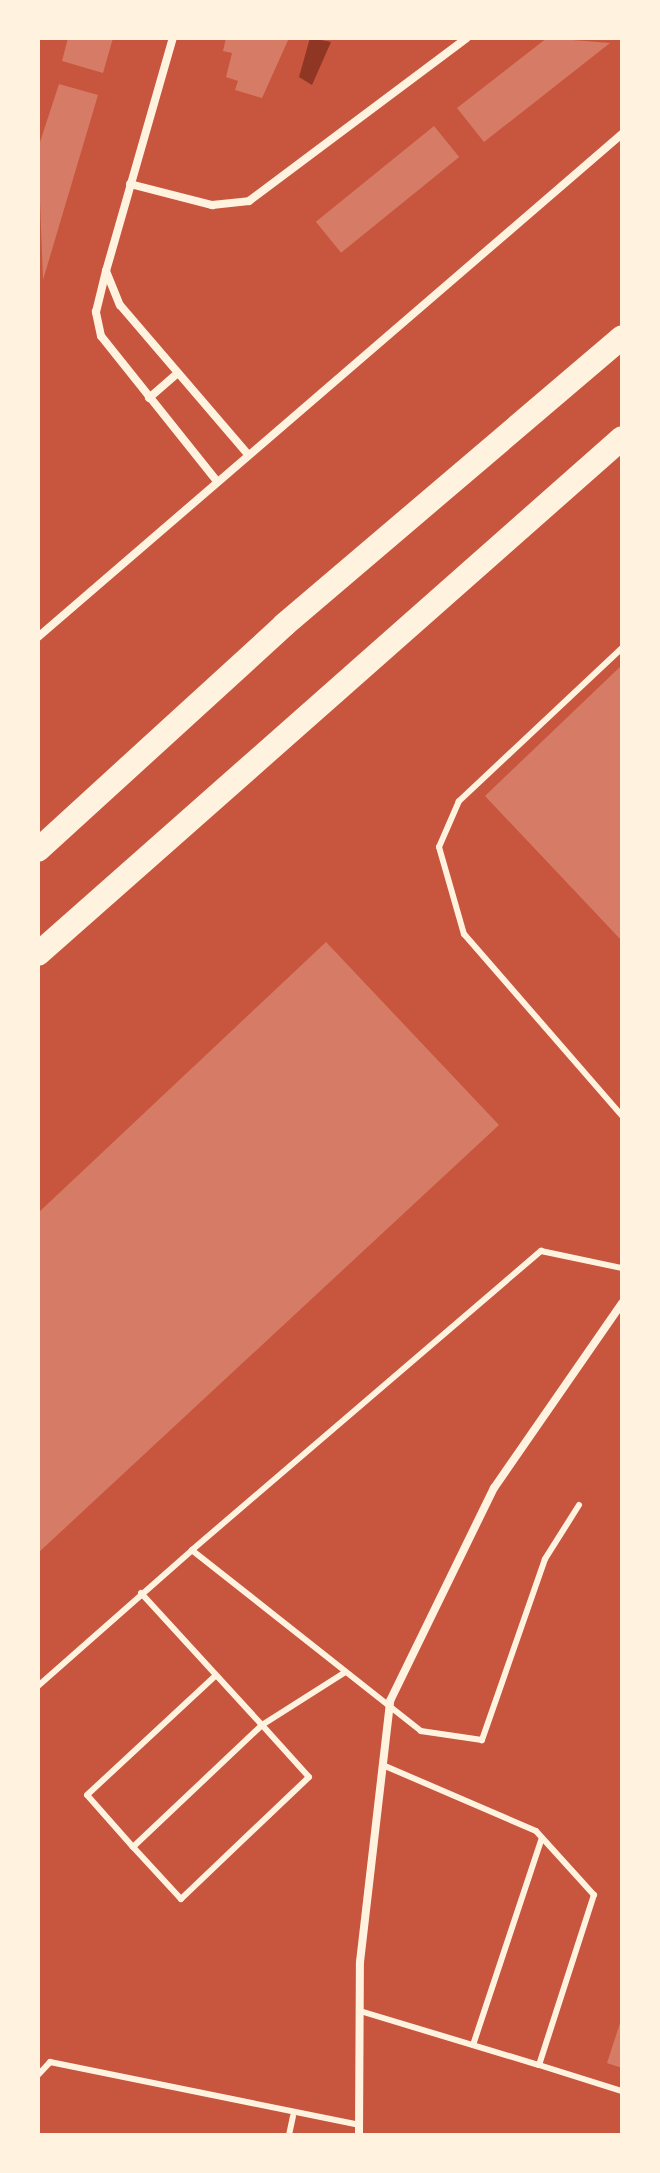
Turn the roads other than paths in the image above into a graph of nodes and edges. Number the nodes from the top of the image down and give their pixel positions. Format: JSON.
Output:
{"nodes":[{"id":1,"x":173,"y":38,"type":"edge"},
{"id":2,"x":467,"y":38,"type":"edge"},
{"id":3,"x":622,"y":134,"type":"edge"},
{"id":4,"x":130,"y":184,"type":"junction"},
{"id":5,"x":106,"y":271,"type":"junction"},
{"id":6,"x":622,"y":337,"type":"edge"},
{"id":7,"x":177,"y":374,"type":"junction"},
{"id":8,"x":149,"y":398,"type":"junction"},
{"id":9,"x":622,"y":438,"type":"edge"},
{"id":10,"x":247,"y":453,"type":"junction"},
{"id":11,"x":216,"y":480,"type":"junction"},
{"id":12,"x":38,"y":637,"type":"edge"},
{"id":13,"x":622,"y":648,"type":"edge"},
{"id":14,"x":38,"y":850,"type":"edge"},
{"id":15,"x":38,"y":954,"type":"edge"},
{"id":16,"x":622,"y":1115,"type":"edge"},
{"id":17,"x":622,"y":1268,"type":"edge"},
{"id":18,"x":622,"y":1303,"type":"edge"},
{"id":19,"x":579,"y":1505,"type":"dead end"},
{"id":20,"x":192,"y":1550,"type":"junction"},
{"id":21,"x":141,"y":1593,"type":"junction"},
{"id":22,"x":344,"y":1673,"type":"junction"},
{"id":23,"x":216,"y":1675,"type":"junction"},
{"id":24,"x":38,"y":1686,"type":"edge"},
{"id":25,"x":390,"y":1701,"type":"junction"},
{"id":26,"x":262,"y":1725,"type":"junction"},
{"id":27,"x":383,"y":1765,"type":"junction"},
{"id":28,"x":542,"y":1838,"type":"junction"},
{"id":29,"x":133,"y":1847,"type":"junction"},
{"id":30,"x":360,"y":2011,"type":"junction"},
{"id":31,"x":473,"y":2045,"type":"junction"},
{"id":32,"x":539,"y":2065,"type":"junction"},
{"id":33,"x":38,"y":2075,"type":"edge"},
{"id":34,"x":622,"y":2091,"type":"edge"},
{"id":35,"x":293,"y":2116,"type":"junction"},
{"id":36,"x":359,"y":2125,"type":"junction"},
{"id":37,"x":289,"y":2135,"type":"edge"},
{"id":38,"x":359,"y":2135,"type":"edge"}],
"edges":[{"from":1,"to":4,"type":"street"},
{"from":2,"to":4,"type":"street"},
{"from":3,"to":10,"type":"street"},
{"from":4,"to":5,"type":"street"},
{"from":5,"to":7,"type":"street"},
{"from":5,"to":8,"type":"street"},
{"from":6,"to":14,"type":"highway"},
{"from":7,"to":8,"type":"street"},
{"from":7,"to":10,"type":"street"},
{"from":8,"to":11,"type":"street"},
{"from":9,"to":15,"type":"highway"},
{"from":10,"to":11,"type":"street"},
{"from":11,"to":12,"type":"street"},
{"from":13,"to":16,"type":"lane"},
{"from":17,"to":20,"type":"lane"},
{"from":18,"to":25,"type":"street"},
{"from":19,"to":25,"type":"lane"},
{"from":20,"to":21,"type":"lane"},
{"from":20,"to":22,"type":"lane"},
{"from":21,"to":23,"type":"lane"},
{"from":21,"to":24,"type":"lane"},
{"from":22,"to":25,"type":"lane"},
{"from":22,"to":26,"type":"lane"},
{"from":23,"to":26,"type":"lane"},
{"from":23,"to":29,"type":"lane"},
{"from":25,"to":27,"type":"street"},
{"from":26,"to":29,"type":"lane"},
{"from":26,"to":29,"type":"lane"},
{"from":27,"to":28,"type":"lane"},
{"from":27,"to":30,"type":"street"},
{"from":28,"to":31,"type":"lane"},
{"from":28,"to":32,"type":"lane"},
{"from":30,"to":31,"type":"lane"},
{"from":30,"to":36,"type":"street"},
{"from":31,"to":32,"type":"lane"},
{"from":32,"to":34,"type":"lane"},
{"from":33,"to":35,"type":"lane"},
{"from":35,"to":36,"type":"lane"},
{"from":35,"to":37,"type":"lane"},
{"from":36,"to":38,"type":"street"}]}
